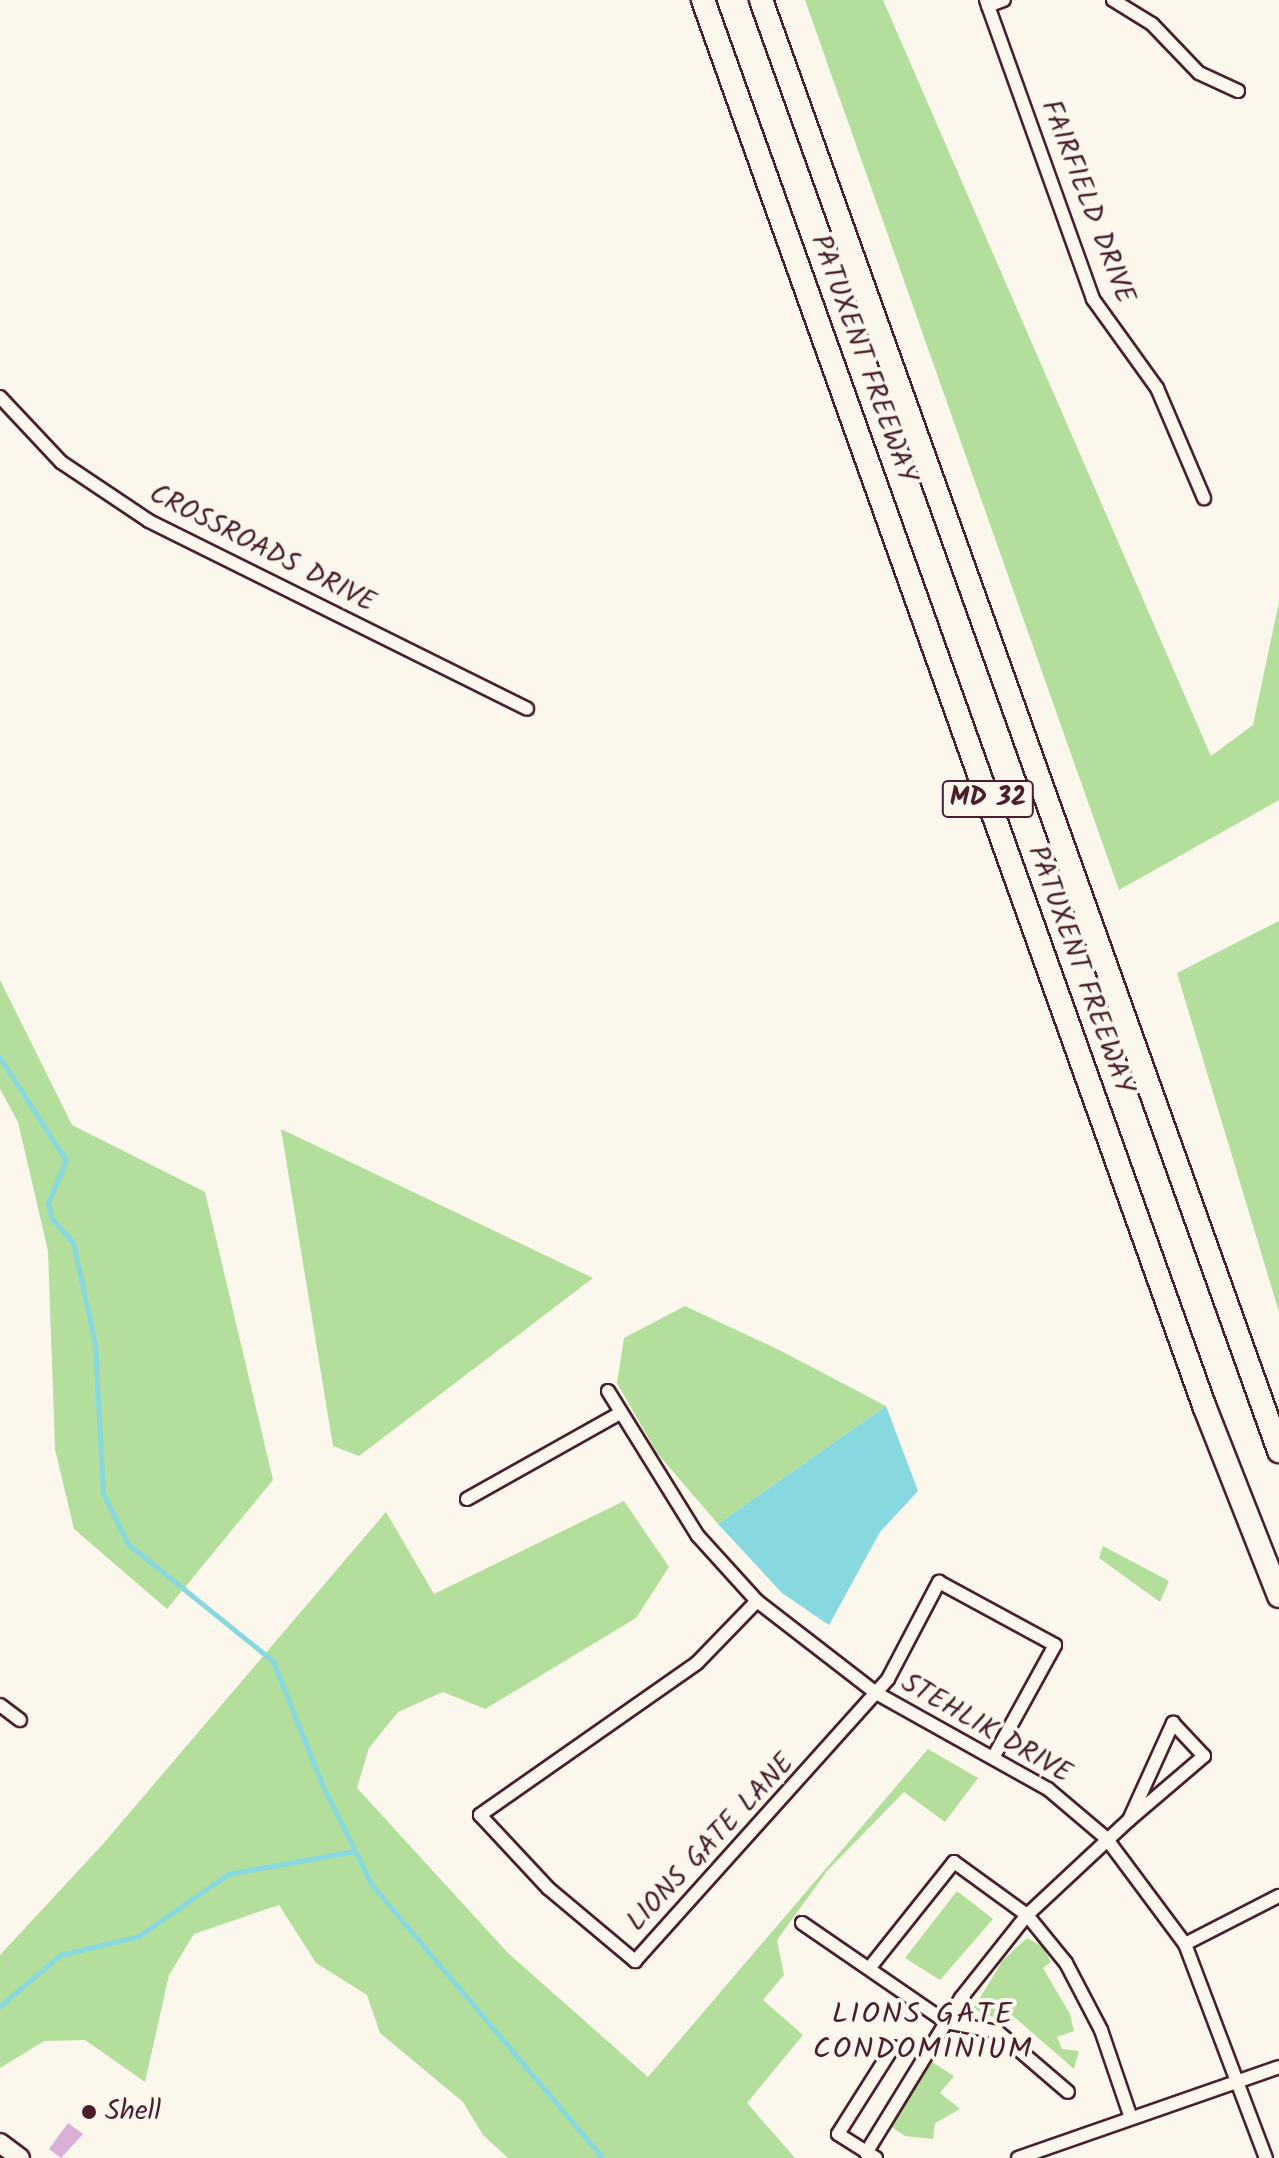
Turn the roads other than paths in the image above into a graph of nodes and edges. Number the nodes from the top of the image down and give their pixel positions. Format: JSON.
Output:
{"nodes":[{"id":1,"x":703,"y":0,"type":"edge"},
{"id":2,"x":761,"y":0,"type":"edge"},
{"id":3,"x":1004,"y":0,"type":"edge"},
{"id":4,"x":1113,"y":0,"type":"edge"},
{"id":5,"x":987,"y":3,"type":"edge"},
{"id":6,"x":1238,"y":91,"type":"dead end"},
{"id":7,"x":0,"y":397,"type":"edge"},
{"id":8,"x":1204,"y":498,"type":"dead end"},
{"id":9,"x":527,"y":709,"type":"dead end"},
{"id":10,"x":608,"y":1391,"type":"dead end"},
{"id":11,"x":620,"y":1413,"type":"junction"},
{"id":12,"x":1279,"y":1451,"type":"edge"},
{"id":13,"x":467,"y":1499,"type":"dead end"},
{"id":14,"x":1279,"y":1596,"type":"edge"},
{"id":15,"x":757,"y":1601,"type":"junction"},
{"id":16,"x":876,"y":1693,"type":"junction"},
{"id":17,"x":0,"y":1705,"type":"edge"},
{"id":18,"x":20,"y":1720,"type":"dead end"},
{"id":19,"x":994,"y":1756,"type":"junction"},
{"id":20,"x":1129,"y":1820,"type":"junction"},
{"id":21,"x":1106,"y":1838,"type":"junction"},
{"id":22,"x":1279,"y":1896,"type":"edge"},
{"id":23,"x":1027,"y":1915,"type":"junction"},
{"id":24,"x":802,"y":1923,"type":"dead end"},
{"id":25,"x":1185,"y":1944,"type":"junction"},
{"id":26,"x":871,"y":1966,"type":"junction"},
{"id":27,"x":946,"y":2022,"type":"junction"},
{"id":28,"x":893,"y":2047,"type":"dead end"},
{"id":29,"x":1279,"y":2067,"type":"edge"},
{"id":30,"x":1237,"y":2081,"type":"junction"},
{"id":31,"x":1068,"y":2092,"type":"dead end"},
{"id":32,"x":1131,"y":2118,"type":"junction"},
{"id":33,"x":0,"y":2143,"type":"edge"},
{"id":34,"x":871,"y":2155,"type":"edge"},
{"id":35,"x":20,"y":2158,"type":"edge"},
{"id":36,"x":1018,"y":2158,"type":"edge"},
{"id":37,"x":1266,"y":2158,"type":"edge"}],
"edges":[{"from":1,"to":14,"type":"highway","name":"PATUXENT FREEWAY","number":"MD 32"},
{"from":2,"to":12,"type":"highway","name":"PATUXENT FREEWAY","number":"MD 32"},
{"from":3,"to":5,"type":"street"},
{"from":4,"to":6,"type":"street"},
{"from":5,"to":8,"type":"street","name":"FAIRFIELD DRIVE"},
{"from":7,"to":9,"type":"street","name":"CROSSROADS DRIVE"},
{"from":10,"to":11,"type":"street","name":"STEHLIK DRIVE"},
{"from":11,"to":13,"type":"street"},
{"from":11,"to":15,"type":"street","name":"STEHLIK DRIVE"},
{"from":15,"to":16,"type":"street","name":"STEHLIK DRIVE"},
{"from":15,"to":16,"type":"street","name":"LIONS GATE LANE"},
{"from":16,"to":19,"type":"street","name":"STEHLIK DRIVE"},
{"from":16,"to":19,"type":"street"},
{"from":17,"to":18,"type":"street"},
{"from":19,"to":21,"type":"street","name":"STEHLIK DRIVE"},
{"from":20,"to":20,"type":"street"},
{"from":20,"to":21,"type":"street"},
{"from":21,"to":23,"type":"street"},
{"from":21,"to":25,"type":"street","name":"STEHLIK DRIVE"},
{"from":22,"to":25,"type":"street"},
{"from":23,"to":26,"type":"street"},
{"from":23,"to":27,"type":"street"},
{"from":23,"to":32,"type":"street"},
{"from":24,"to":26,"type":"street"},
{"from":25,"to":30,"type":"street","name":"STEHLIK DRIVE"},
{"from":26,"to":27,"type":"street"},
{"from":27,"to":31,"type":"street"},
{"from":27,"to":34,"type":"street"},
{"from":28,"to":34,"type":"street"},
{"from":29,"to":30,"type":"street"},
{"from":30,"to":32,"type":"street"},
{"from":30,"to":37,"type":"street","name":"STEHLIK DRIVE"},
{"from":32,"to":36,"type":"street"},
{"from":33,"to":35,"type":"main road"}]}
